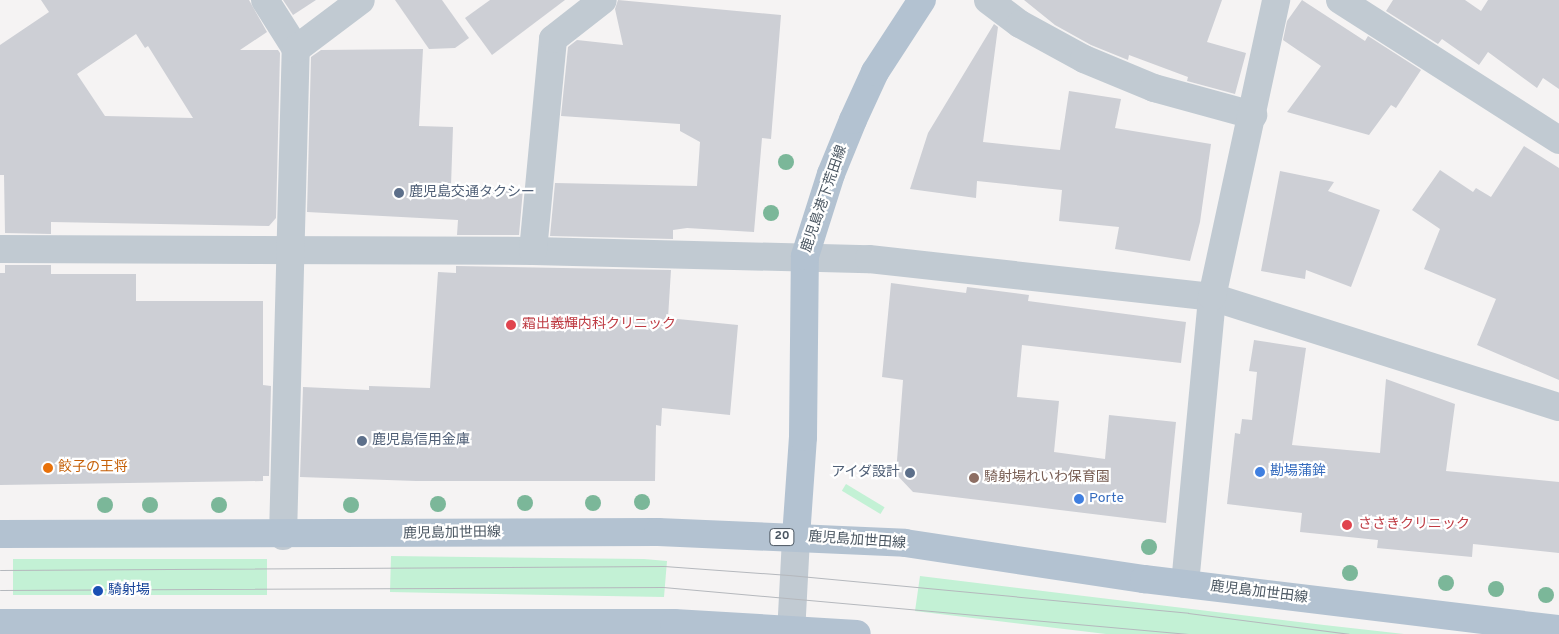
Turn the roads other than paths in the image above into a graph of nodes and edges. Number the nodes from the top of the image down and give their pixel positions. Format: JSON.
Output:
{"nodes":[{"id":1,"x":265,"y":0,"type":"edge"},
{"id":2,"x":361,"y":0,"type":"edge"},
{"id":3,"x":603,"y":0,"type":"edge"},
{"id":4,"x":922,"y":0,"type":"edge"},
{"id":5,"x":988,"y":0,"type":"edge"},
{"id":6,"x":1276,"y":0,"type":"edge"},
{"id":7,"x":1340,"y":0,"type":"edge"},
{"id":8,"x":296,"y":49,"type":"junction"},
{"id":9,"x":1253,"y":115,"type":"junction"},
{"id":10,"x":1559,"y":140,"type":"edge"},
{"id":11,"x":0,"y":249,"type":"edge"},
{"id":12,"x":290,"y":250,"type":"junction"},
{"id":13,"x":533,"y":251,"type":"junction"},
{"id":14,"x":805,"y":256,"type":"junction"},
{"id":15,"x":1212,"y":298,"type":"junction"},
{"id":16,"x":1559,"y":407,"type":"edge"},
{"id":17,"x":0,"y":534,"type":"edge"},
{"id":18,"x":283,"y":536,"type":"junction"},
{"id":19,"x":796,"y":537,"type":"junction"},
{"id":20,"x":1185,"y":584,"type":"junction"},
{"id":21,"x":0,"y":623,"type":"edge"},
{"id":22,"x":269,"y":628,"type":"edge"},
{"id":23,"x":1559,"y":629,"type":"edge"},
{"id":24,"x":791,"y":632,"type":"edge"},
{"id":25,"x":857,"y":634,"type":"edge"}],
"edges":[{"from":1,"to":8,"type":"street"},
{"from":2,"to":8,"type":"street"},
{"from":3,"to":13,"type":"street"},
{"from":4,"to":14,"type":"main road","name":"鹿児島港下荒田線"},
{"from":5,"to":9,"type":"street"},
{"from":6,"to":9,"type":"street"},
{"from":7,"to":10,"type":"street"},
{"from":8,"to":12,"type":"street"},
{"from":9,"to":15,"type":"street"},
{"from":11,"to":12,"type":"street"},
{"from":12,"to":13,"type":"street"},
{"from":12,"to":18,"type":"street"},
{"from":13,"to":14,"type":"street"},
{"from":14,"to":15,"type":"street"},
{"from":14,"to":19,"type":"main road","name":"鹿児島港下荒田線"},
{"from":15,"to":16,"type":"street"},
{"from":15,"to":20,"type":"street"},
{"from":17,"to":18,"type":"main road","name":"鹿児島加世田線","number":"20"},
{"from":18,"to":19,"type":"main road","name":"鹿児島加世田線","number":"20"},
{"from":19,"to":20,"type":"main road","name":"鹿児島加世田線","number":"20"},
{"from":19,"to":24,"type":"street"},
{"from":20,"to":23,"type":"main road","name":"鹿児島加世田線","number":"20"},
{"from":21,"to":22,"type":"main road"},
{"from":22,"to":24,"type":"main road"},
{"from":24,"to":25,"type":"main road"}]}
